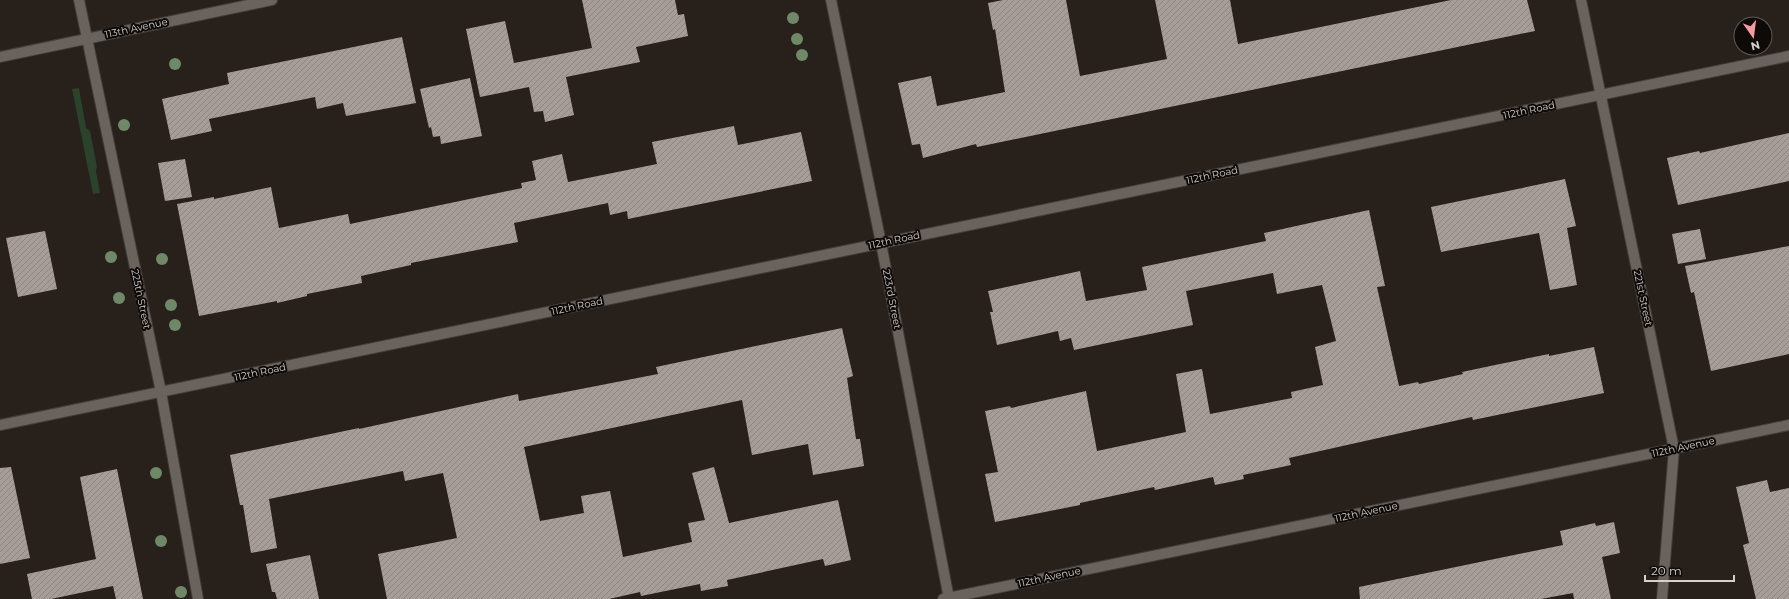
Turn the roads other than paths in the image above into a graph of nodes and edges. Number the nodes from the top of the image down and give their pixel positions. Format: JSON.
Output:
{"nodes":[{"id":1,"x":79,"y":0,"type":"edge"},
{"id":2,"x":272,"y":0,"type":"edge"},
{"id":3,"x":831,"y":0,"type":"edge"},
{"id":4,"x":1581,"y":0,"type":"edge"},
{"id":5,"x":87,"y":38,"type":"junction"},
{"id":6,"x":1789,"y":56,"type":"edge"},
{"id":7,"x":0,"y":57,"type":"edge"},
{"id":8,"x":1601,"y":95,"type":"junction"},
{"id":9,"x":881,"y":243,"type":"junction"},
{"id":10,"x":161,"y":392,"type":"junction"},
{"id":11,"x":0,"y":425,"type":"edge"},
{"id":12,"x":1789,"y":425,"type":"edge"},
{"id":13,"x":1674,"y":449,"type":"junction"},
{"id":14,"x":198,"y":599,"type":"edge"},
{"id":15,"x":947,"y":599,"type":"edge"},
{"id":16,"x":1662,"y":599,"type":"edge"}],
"edges":[{"from":1,"to":5,"type":"street","name":"225th Street"},
{"from":2,"to":5,"type":"street","name":"113th Avenue"},
{"from":3,"to":9,"type":"street","name":"223rd Street"},
{"from":4,"to":8,"type":"street","name":"221st Street"},
{"from":5,"to":7,"type":"street","name":"113th Avenue"},
{"from":5,"to":10,"type":"street","name":"225th Street"},
{"from":6,"to":8,"type":"street","name":"112th Road"},
{"from":8,"to":9,"type":"street","name":"112th Road"},
{"from":8,"to":13,"type":"street","name":"221st Street"},
{"from":9,"to":10,"type":"street","name":"112th Road"},
{"from":9,"to":15,"type":"street","name":"223rd Street"},
{"from":10,"to":11,"type":"street","name":"112th Road"},
{"from":10,"to":14,"type":"street","name":"225th Street"},
{"from":12,"to":13,"type":"street","name":"112th Avenue"},
{"from":13,"to":15,"type":"street","name":"112th Avenue"},
{"from":13,"to":16,"type":"street","name":"221st Street"}]}
